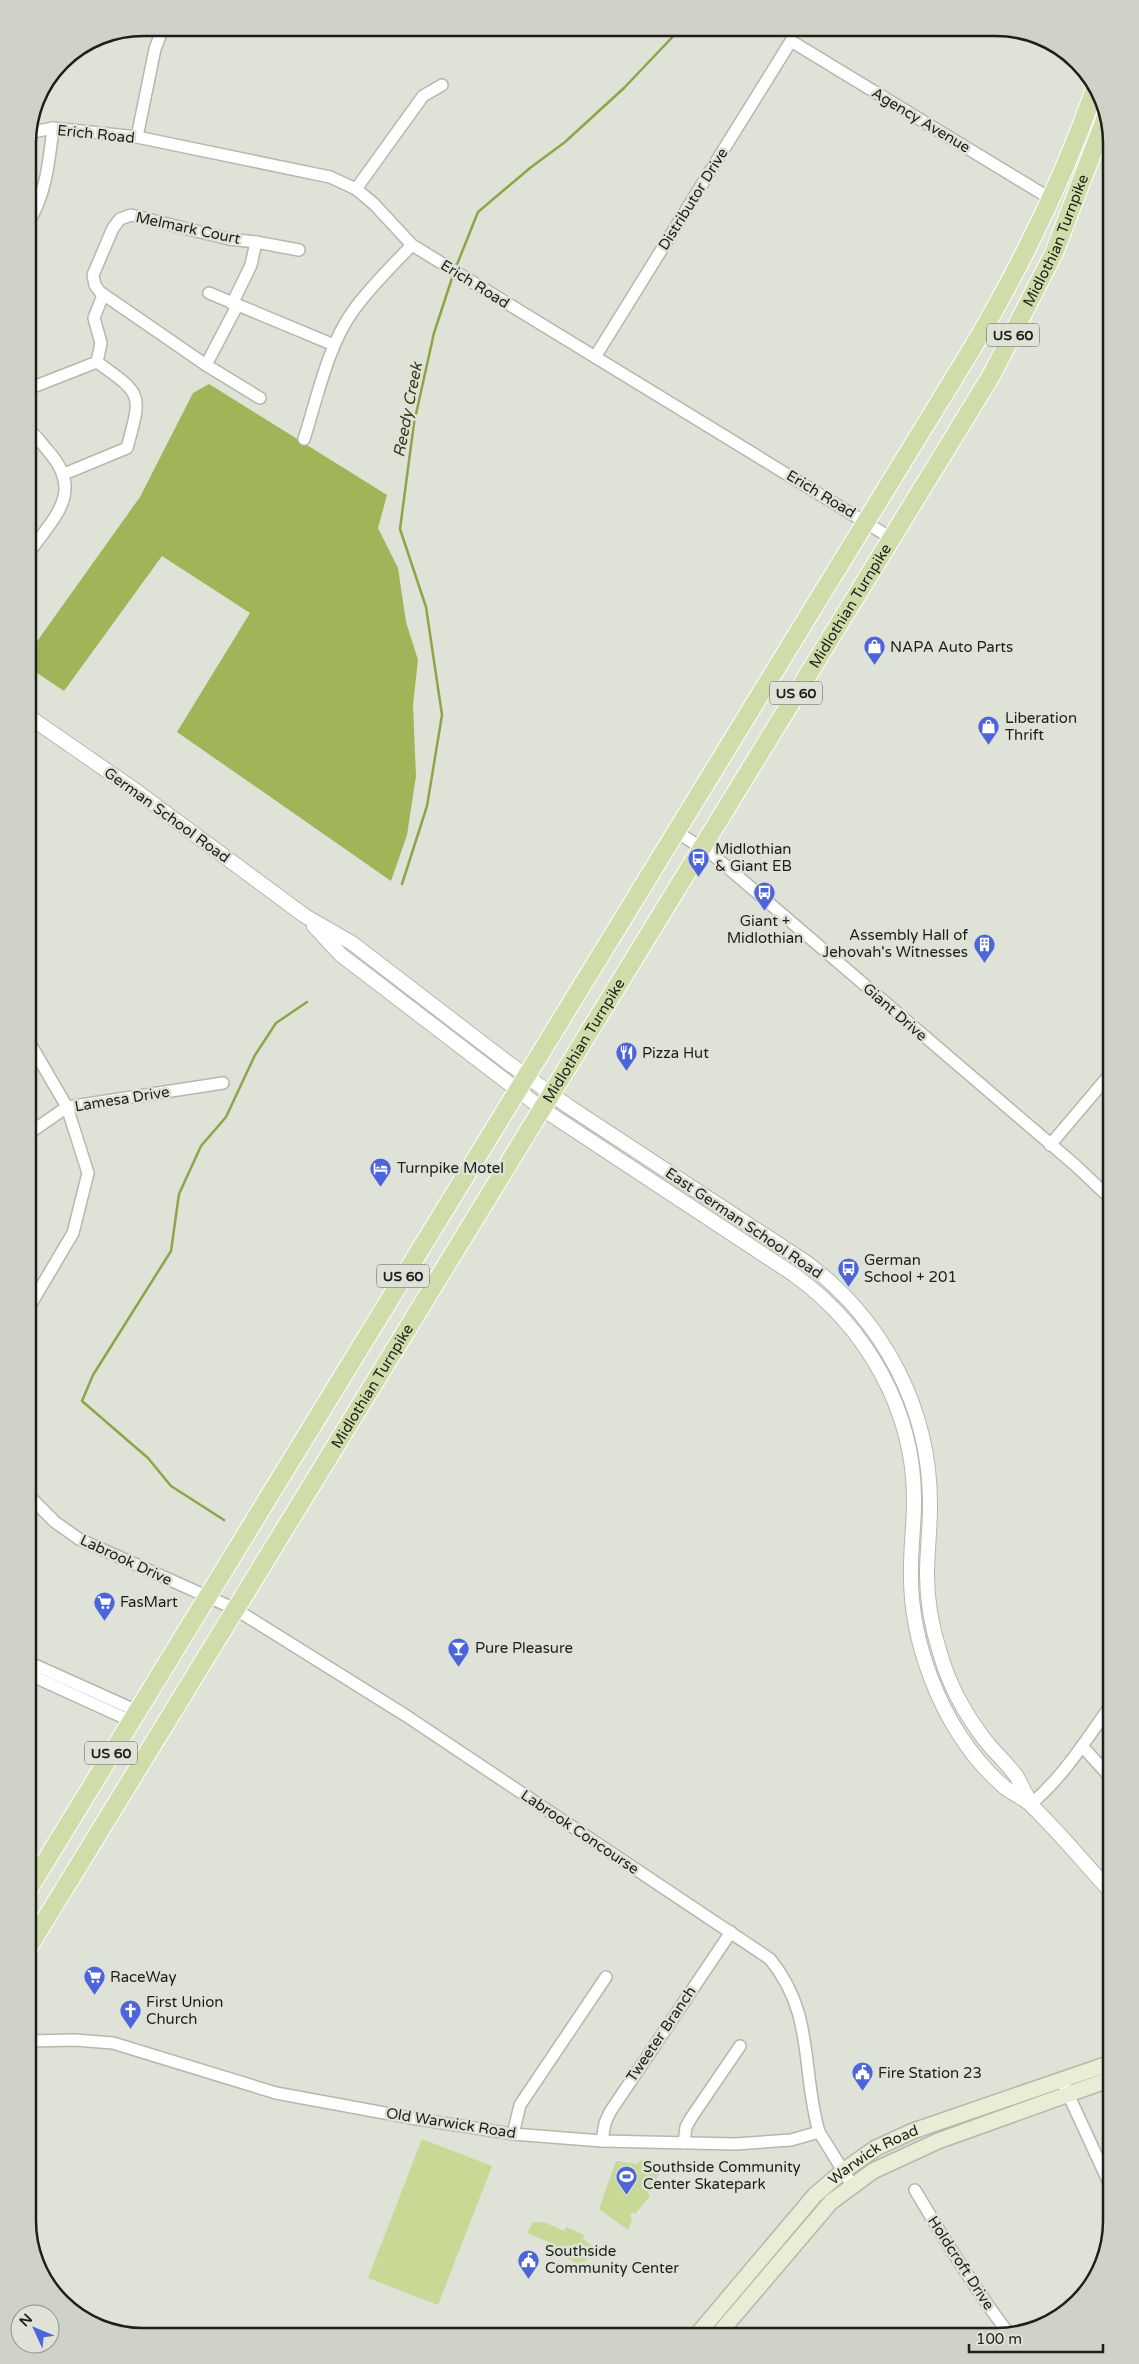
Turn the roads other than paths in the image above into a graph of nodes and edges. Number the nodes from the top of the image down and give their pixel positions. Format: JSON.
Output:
{"nodes":[{"id":1,"x":159,"y":36,"type":"edge"},
{"id":2,"x":791,"y":41,"type":"joint"},
{"id":3,"x":442,"y":85,"type":"dead end"},
{"id":4,"x":1092,"y":97,"type":"edge"},
{"id":5,"x":53,"y":128,"type":"junction"},
{"id":6,"x":1102,"y":128,"type":"edge"},
{"id":7,"x":37,"y":131,"type":"edge"},
{"id":8,"x":137,"y":137,"type":"junction"},
{"id":9,"x":356,"y":189,"type":"junction"},
{"id":10,"x":1051,"y":199,"type":"junction"},
{"id":11,"x":36,"y":208,"type":"edge"},
{"id":12,"x":256,"y":242,"type":"junction"},
{"id":13,"x":412,"y":245,"type":"junction"},
{"id":14,"x":299,"y":250,"type":"dead end"},
{"id":15,"x":209,"y":293,"type":"dead end"},
{"id":16,"x":103,"y":295,"type":"junction"},
{"id":17,"x":234,"y":305,"type":"junction"},
{"id":18,"x":334,"y":345,"type":"junction"},
{"id":19,"x":595,"y":357,"type":"junction"},
{"id":20,"x":97,"y":362,"type":"junction"},
{"id":21,"x":206,"y":365,"type":"junction"},
{"id":22,"x":36,"y":386,"type":"edge"},
{"id":23,"x":260,"y":398,"type":"dead end"},
{"id":24,"x":36,"y":438,"type":"edge"},
{"id":25,"x":304,"y":439,"type":"dead end"},
{"id":26,"x":64,"y":474,"type":"junction"},
{"id":27,"x":865,"y":521,"type":"junction"},
{"id":28,"x":891,"y":538,"type":"junction"},
{"id":29,"x":36,"y":542,"type":"edge"},
{"id":30,"x":36,"y":722,"type":"edge"},
{"id":31,"x":675,"y":831,"type":"junction"},
{"id":32,"x":701,"y":847,"type":"junction"},
{"id":33,"x":36,"y":1054,"type":"edge"},
{"id":34,"x":521,"y":1082,"type":"junction"},
{"id":35,"x":223,"y":1083,"type":"dead end"},
{"id":36,"x":1103,"y":1083,"type":"edge"},
{"id":37,"x":546,"y":1100,"type":"junction"},
{"id":38,"x":67,"y":1107,"type":"junction"},
{"id":39,"x":36,"y":1128,"type":"edge"},
{"id":40,"x":1050,"y":1145,"type":"junction"},
{"id":41,"x":1103,"y":1191,"type":"edge"},
{"id":42,"x":775,"y":1243,"type":"junction"},
{"id":43,"x":766,"y":1256,"type":"junction"},
{"id":44,"x":36,"y":1295,"type":"edge"},
{"id":45,"x":36,"y":1503,"type":"edge"},
{"id":46,"x":207,"y":1596,"type":"junction"},
{"id":47,"x":235,"y":1609,"type":"junction"},
{"id":48,"x":36,"y":1666,"type":"edge"},
{"id":49,"x":36,"y":1677,"type":"edge"},
{"id":50,"x":134,"y":1716,"type":"junction"},
{"id":51,"x":1103,"y":1717,"type":"edge"},
{"id":52,"x":1082,"y":1746,"type":"junction"},
{"id":53,"x":1103,"y":1768,"type":"edge"},
{"id":54,"x":1031,"y":1804,"type":"junction"},
{"id":55,"x":36,"y":1877,"type":"edge"},
{"id":56,"x":1103,"y":1882,"type":"edge"},
{"id":57,"x":731,"y":1932,"type":"junction"},
{"id":58,"x":36,"y":1935,"type":"edge"},
{"id":59,"x":606,"y":1977,"type":"dead end"},
{"id":60,"x":36,"y":2041,"type":"edge"},
{"id":61,"x":740,"y":2046,"type":"dead end"},
{"id":62,"x":1103,"y":2066,"type":"edge"},
{"id":63,"x":1062,"y":2081,"type":"junction"},
{"id":64,"x":1103,"y":2082,"type":"edge"},
{"id":65,"x":1070,"y":2094,"type":"junction"},
{"id":66,"x":819,"y":2132,"type":"junction"},
{"id":67,"x":513,"y":2134,"type":"junction"},
{"id":68,"x":602,"y":2141,"type":"junction"},
{"id":69,"x":684,"y":2143,"type":"junction"},
{"id":70,"x":1103,"y":2167,"type":"edge"},
{"id":71,"x":842,"y":2171,"type":"junction"},
{"id":72,"x":852,"y":2185,"type":"junction"},
{"id":73,"x":915,"y":2190,"type":"dead end"},
{"id":74,"x":703,"y":2328,"type":"edge"},
{"id":75,"x":724,"y":2328,"type":"edge"},
{"id":76,"x":1004,"y":2328,"type":"edge"}],
"edges":[{"from":1,"to":8,"type":"street"},
{"from":2,"to":10,"type":"street","name":"Agency Avenue"},
{"from":2,"to":19,"type":"street","name":"Distributor Drive"},
{"from":3,"to":9,"type":"street"},
{"from":4,"to":10,"type":"main road","name":"Midlothian Turnpike","number":"US 60"},
{"from":5,"to":7,"type":"street","name":"Erich Road"},
{"from":5,"to":8,"type":"street","name":"Erich Road"},
{"from":5,"to":11,"type":"street"},
{"from":6,"to":28,"type":"main road","name":"Midlothian Turnpike","number":"US 60"},
{"from":8,"to":9,"type":"street","name":"Erich Road"},
{"from":9,"to":13,"type":"street","name":"Erich Road"},
{"from":10,"to":27,"type":"main road","name":"Midlothian Turnpike","number":"US 60"},
{"from":12,"to":14,"type":"street","name":"Melmark Court"},
{"from":12,"to":16,"type":"street","name":"Melmark Court"},
{"from":12,"to":17,"type":"street","name":"Melmark Court"},
{"from":13,"to":18,"type":"street"},
{"from":13,"to":19,"type":"street","name":"Erich Road"},
{"from":15,"to":17,"type":"street"},
{"from":16,"to":20,"type":"street"},
{"from":16,"to":21,"type":"street"},
{"from":17,"to":18,"type":"street"},
{"from":17,"to":21,"type":"street","name":"Melmark Court"},
{"from":18,"to":25,"type":"street"},
{"from":19,"to":27,"type":"street","name":"Erich Road"},
{"from":20,"to":22,"type":"street"},
{"from":20,"to":26,"type":"street"},
{"from":21,"to":23,"type":"street"},
{"from":24,"to":26,"type":"street"},
{"from":26,"to":29,"type":"street"},
{"from":27,"to":28,"type":"street","name":"Erich Road"},
{"from":27,"to":31,"type":"main road","name":"Midlothian Turnpike","number":"US 60"},
{"from":28,"to":32,"type":"main road","name":"Midlothian Turnpike","number":"US 60"},
{"from":30,"to":34,"type":"street","name":"German School Road"},
{"from":31,"to":32,"type":"street","name":"Giant Drive"},
{"from":31,"to":34,"type":"main road","name":"Midlothian Turnpike","number":"US 60"},
{"from":32,"to":37,"type":"main road","name":"Midlothian Turnpike","number":"US 60"},
{"from":32,"to":40,"type":"street","name":"Giant Drive"},
{"from":33,"to":38,"type":"street"},
{"from":34,"to":37,"type":"street","name":"German School Road"},
{"from":34,"to":46,"type":"main road","name":"Midlothian Turnpike","number":"US 60"},
{"from":35,"to":38,"type":"street","name":"Lamesa Drive"},
{"from":36,"to":40,"type":"street"},
{"from":37,"to":42,"type":"street","name":"East German School Road"},
{"from":37,"to":43,"type":"street","name":"East German School Road"},
{"from":37,"to":47,"type":"main road","name":"Midlothian Turnpike","number":"US 60"},
{"from":38,"to":39,"type":"street","name":"Lamesa Drive"},
{"from":38,"to":44,"type":"street"},
{"from":40,"to":41,"type":"street","name":"Giant Drive"},
{"from":42,"to":43,"type":"street"},
{"from":42,"to":54,"type":"street","name":"East German School Road"},
{"from":43,"to":54,"type":"street","name":"East German School Road"},
{"from":45,"to":46,"type":"street","name":"Labrook Drive"},
{"from":46,"to":47,"type":"street","name":"Labrook Drive"},
{"from":46,"to":50,"type":"main road","name":"Midlothian Turnpike","number":"US 60"},
{"from":47,"to":57,"type":"street","name":"Labrook Concourse"},
{"from":47,"to":58,"type":"main road","name":"Midlothian Turnpike","number":"US 60"},
{"from":48,"to":50,"type":"street"},
{"from":49,"to":50,"type":"street"},
{"from":50,"to":55,"type":"main road","name":"Midlothian Turnpike","number":"US 60"},
{"from":51,"to":52,"type":"street"},
{"from":52,"to":53,"type":"street"},
{"from":52,"to":54,"type":"street"},
{"from":54,"to":56,"type":"street","name":"East German School Road"},
{"from":57,"to":66,"type":"street","name":"Labrook Concourse"},
{"from":57,"to":68,"type":"street","name":"Tweeter Branch"},
{"from":59,"to":67,"type":"street"},
{"from":60,"to":67,"type":"street","name":"Old Warwick Road"},
{"from":61,"to":69,"type":"street"},
{"from":62,"to":63,"type":"main road","name":"Warwick Road"},
{"from":63,"to":65,"type":"street"},
{"from":63,"to":71,"type":"main road","name":"Warwick Road"},
{"from":64,"to":65,"type":"main road","name":"Warwick Road"},
{"from":65,"to":70,"type":"street"},
{"from":65,"to":72,"type":"main road","name":"Warwick Road"},
{"from":66,"to":69,"type":"street","name":"Old Warwick Road"},
{"from":66,"to":71,"type":"street"},
{"from":67,"to":68,"type":"street","name":"Old Warwick Road"},
{"from":68,"to":69,"type":"street","name":"Old Warwick Road"},
{"from":71,"to":72,"type":"street"},
{"from":71,"to":74,"type":"main road","name":"Warwick Road"},
{"from":72,"to":75,"type":"main road","name":"Warwick Road"},
{"from":73,"to":76,"type":"street","name":"Holdcroft Drive"}]}
